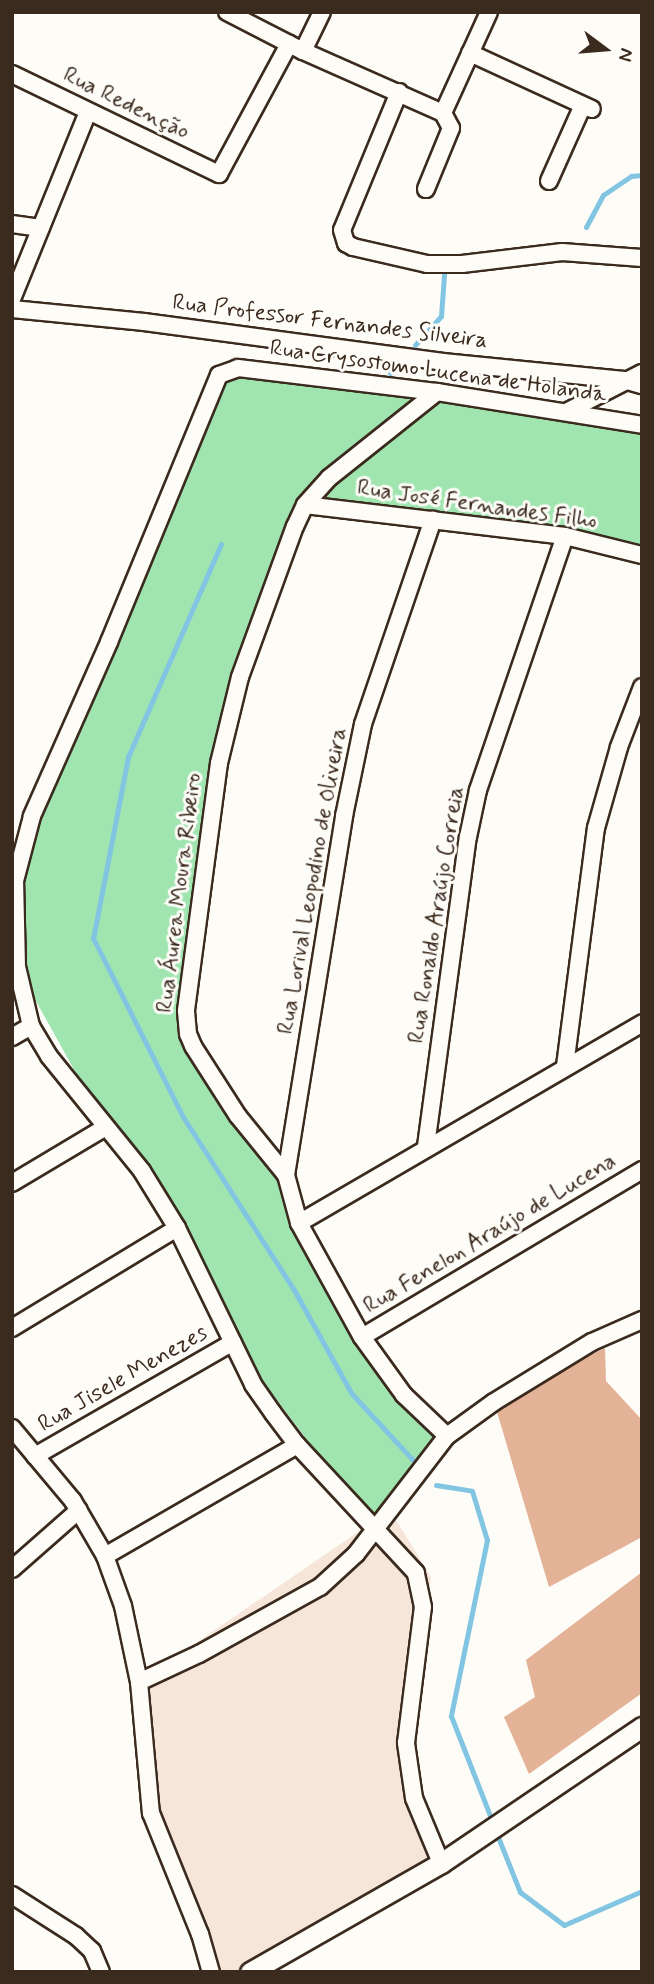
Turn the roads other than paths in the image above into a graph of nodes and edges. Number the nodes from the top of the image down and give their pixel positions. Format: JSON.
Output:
{"nodes":[{"id":1,"x":227,"y":12,"type":"edge"},
{"id":2,"x":322,"y":12,"type":"edge"},
{"id":3,"x":489,"y":12,"type":"edge"},
{"id":4,"x":296,"y":47,"type":"junction"},
{"id":5,"x":470,"y":53,"type":"junction"},
{"id":6,"x":12,"y":74,"type":"edge"},
{"id":7,"x":399,"y":92,"type":"junction"},
{"id":8,"x":88,"y":112,"type":"junction"},
{"id":9,"x":443,"y":113,"type":"junction"},
{"id":10,"x":549,"y":181,"type":"dead end"},
{"id":11,"x":426,"y":189,"type":"dead end"},
{"id":12,"x":12,"y":223,"type":"edge"},
{"id":13,"x":41,"y":228,"type":"junction"},
{"id":14,"x":642,"y":258,"type":"edge"},
{"id":15,"x":12,"y":299,"type":"edge"},
{"id":16,"x":12,"y":309,"type":"edge"},
{"id":17,"x":642,"y":373,"type":"edge"},
{"id":18,"x":624,"y":380,"type":"junction"},
{"id":19,"x":642,"y":385,"type":"edge"},
{"id":20,"x":437,"y":392,"type":"junction"},
{"id":21,"x":566,"y":412,"type":"junction"},
{"id":22,"x":642,"y":425,"type":"edge"},
{"id":23,"x":305,"y":505,"type":"junction"},
{"id":24,"x":433,"y":520,"type":"junction"},
{"id":25,"x":565,"y":536,"type":"junction"},
{"id":26,"x":642,"y":555,"type":"edge"},
{"id":27,"x":642,"y":687,"type":"edge"},
{"id":28,"x":13,"y":921,"type":"edge"},
{"id":29,"x":642,"y":1023,"type":"edge"},
{"id":30,"x":32,"y":1026,"type":"junction"},
{"id":31,"x":12,"y":1037,"type":"edge"},
{"id":32,"x":565,"y":1066,"type":"junction"},
{"id":33,"x":106,"y":1128,"type":"junction"},
{"id":34,"x":426,"y":1146,"type":"junction"},
{"id":35,"x":642,"y":1170,"type":"edge"},
{"id":36,"x":286,"y":1175,"type":"junction"},
{"id":37,"x":12,"y":1183,"type":"edge"},
{"id":38,"x":299,"y":1223,"type":"junction"},
{"id":39,"x":177,"y":1228,"type":"junction"},
{"id":40,"x":642,"y":1320,"type":"edge"},
{"id":41,"x":12,"y":1328,"type":"edge"},
{"id":42,"x":362,"y":1337,"type":"junction"},
{"id":43,"x":233,"y":1342,"type":"junction"},
{"id":44,"x":12,"y":1428,"type":"edge"},
{"id":45,"x":447,"y":1436,"type":"junction"},
{"id":46,"x":298,"y":1445,"type":"junction"},
{"id":47,"x":36,"y":1456,"type":"junction"},
{"id":48,"x":79,"y":1510,"type":"junction"},
{"id":49,"x":375,"y":1530,"type":"junction"},
{"id":50,"x":105,"y":1556,"type":"junction"},
{"id":51,"x":12,"y":1569,"type":"edge"},
{"id":52,"x":139,"y":1682,"type":"junction"},
{"id":53,"x":642,"y":1727,"type":"edge"},
{"id":54,"x":441,"y":1863,"type":"junction"},
{"id":55,"x":12,"y":1895,"type":"edge"},
{"id":56,"x":101,"y":1972,"type":"edge"},
{"id":57,"x":211,"y":1972,"type":"edge"},
{"id":58,"x":250,"y":1972,"type":"edge"}],
"edges":[{"from":1,"to":4,"type":"street"},
{"from":2,"to":4,"type":"street"},
{"from":3,"to":5,"type":"street"},
{"from":4,"to":7,"type":"street"},
{"from":4,"to":8,"type":"street","name":"Rua Redenção"},
{"from":5,"to":9,"type":"street"},
{"from":5,"to":10,"type":"street"},
{"from":6,"to":8,"type":"street","name":"Rua Redenção"},
{"from":7,"to":9,"type":"street"},
{"from":7,"to":14,"type":"street"},
{"from":8,"to":13,"type":"street"},
{"from":9,"to":11,"type":"street"},
{"from":12,"to":13,"type":"street"},
{"from":13,"to":15,"type":"street"},
{"from":16,"to":18,"type":"street","name":"Rua Professor Fernandes Silveira"},
{"from":17,"to":18,"type":"street"},
{"from":18,"to":19,"type":"street","name":"Rua Professor Fernandes Silveira"},
{"from":18,"to":21,"type":"street"},
{"from":20,"to":21,"type":"street","name":"Rua Crysostomo Lucena de Holanda"},
{"from":20,"to":23,"type":"street","name":"Rua Áurea Moura Ribeiro"},
{"from":20,"to":28,"type":"street","name":"Rua Crysostomo Lucena de Holanda"},
{"from":21,"to":22,"type":"street","name":"Rua Crysostomo Lucena de Holanda"},
{"from":23,"to":24,"type":"street","name":"Rua José Fernandes Filho"},
{"from":23,"to":36,"type":"street","name":"Rua Áurea Moura Ribeiro"},
{"from":24,"to":25,"type":"street","name":"Rua José Fernandes Filho"},
{"from":24,"to":36,"type":"street","name":"Rua Lorival Leopodino de Oliveira"},
{"from":25,"to":26,"type":"street","name":"Rua José Fernandes Filho"},
{"from":25,"to":34,"type":"street","name":"Rua Ronaldo Araújo Correia"},
{"from":27,"to":32,"type":"street"},
{"from":28,"to":30,"type":"street"},
{"from":29,"to":32,"type":"street"},
{"from":30,"to":31,"type":"street"},
{"from":30,"to":33,"type":"street"},
{"from":32,"to":34,"type":"street"},
{"from":33,"to":37,"type":"street"},
{"from":33,"to":39,"type":"street"},
{"from":34,"to":38,"type":"street"},
{"from":35,"to":42,"type":"street","name":"Rua Fenelon Araújo de Lucena"},
{"from":36,"to":38,"type":"street","name":"Rua Áurea Moura Ribeiro"},
{"from":38,"to":42,"type":"street","name":"Rua Áurea Moura Ribeiro"},
{"from":39,"to":41,"type":"street"},
{"from":39,"to":43,"type":"street"},
{"from":40,"to":45,"type":"street"},
{"from":42,"to":45,"type":"street","name":"Rua Áurea Moura Ribeiro"},
{"from":43,"to":46,"type":"street"},
{"from":43,"to":47,"type":"street","name":"Rua Jisele Menezes"},
{"from":44,"to":47,"type":"street"},
{"from":45,"to":49,"type":"street"},
{"from":46,"to":49,"type":"street"},
{"from":46,"to":50,"type":"street"},
{"from":47,"to":48,"type":"street"},
{"from":48,"to":50,"type":"street"},
{"from":48,"to":51,"type":"street"},
{"from":49,"to":52,"type":"street"},
{"from":49,"to":54,"type":"street"},
{"from":50,"to":52,"type":"street"},
{"from":52,"to":57,"type":"street"},
{"from":53,"to":54,"type":"main road"},
{"from":54,"to":58,"type":"main road"},
{"from":55,"to":56,"type":"street"}]}
